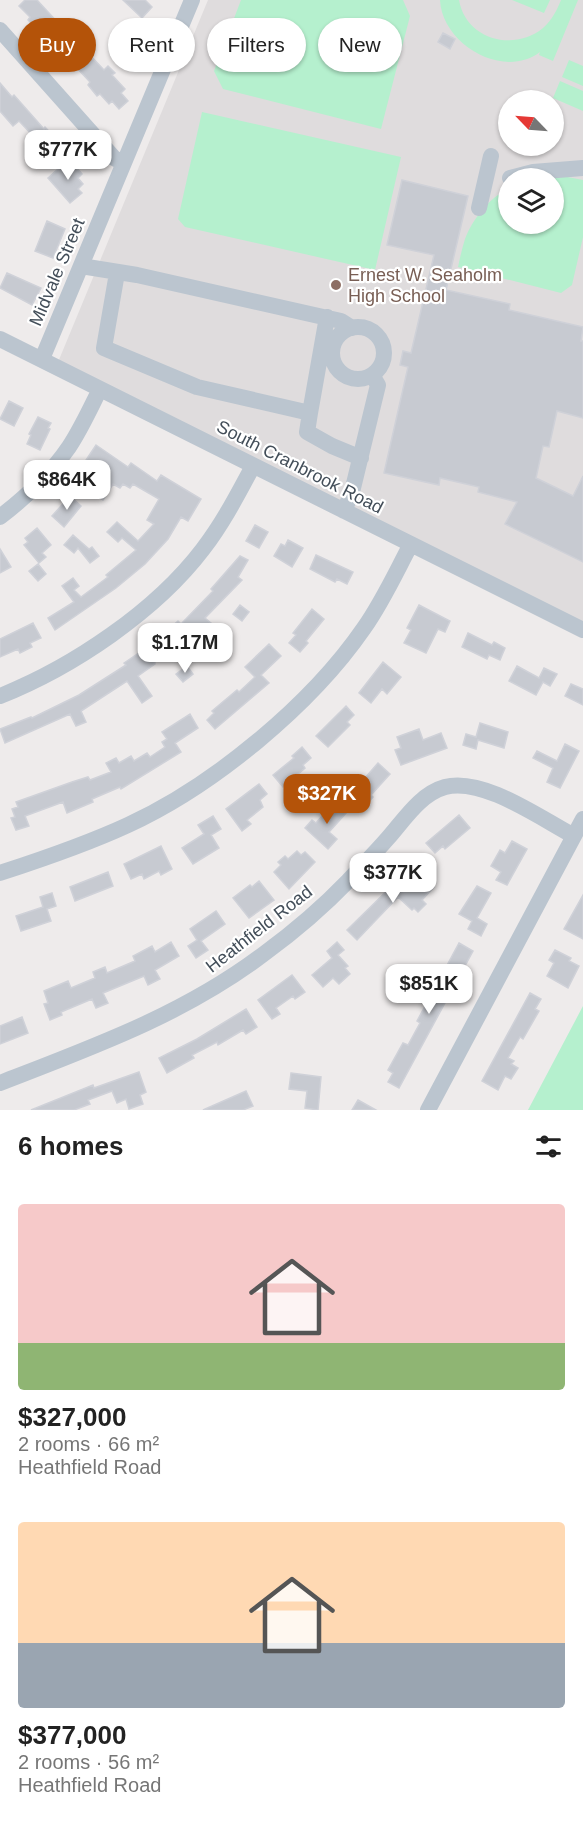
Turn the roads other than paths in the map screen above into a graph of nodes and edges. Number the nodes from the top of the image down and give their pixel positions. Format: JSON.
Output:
{"nodes":[{"id":1,"x":192,"y":0,"type":"edge"},
{"id":2,"x":0,"y":30,"type":"edge"},
{"id":3,"x":491,"y":156,"type":"dead end"},
{"id":4,"x":123,"y":163,"type":"junction"},
{"id":5,"x":583,"y":168,"type":"edge"},
{"id":6,"x":564,"y":170,"type":"edge"},
{"id":7,"x":498,"y":182,"type":"edge"},
{"id":8,"x":483,"y":186,"type":"junction"},
{"id":9,"x":479,"y":208,"type":"dead end"},
{"id":10,"x":81,"y":266,"type":"junction"},
{"id":11,"x":117,"y":273,"type":"junction"},
{"id":12,"x":327,"y":317,"type":"junction"},
{"id":13,"x":352,"y":328,"type":"junction"},
{"id":14,"x":0,"y":339,"type":"edge"},
{"id":15,"x":42,"y":359,"type":"junction"},
{"id":16,"x":372,"y":375,"type":"junction"},
{"id":17,"x":100,"y":389,"type":"junction"},
{"id":18,"x":310,"y":413,"type":"junction"},
{"id":19,"x":361,"y":458,"type":"junction"},
{"id":20,"x":253,"y":466,"type":"junction"},
{"id":21,"x":344,"y":511,"type":"junction"},
{"id":22,"x":0,"y":517,"type":"edge"},
{"id":23,"x":411,"y":544,"type":"junction"},
{"id":24,"x":583,"y":630,"type":"edge"},
{"id":25,"x":0,"y":696,"type":"edge"},
{"id":26,"x":583,"y":819,"type":"edge"},
{"id":27,"x":574,"y":836,"type":"junction"},
{"id":28,"x":0,"y":873,"type":"edge"},
{"id":29,"x":0,"y":1083,"type":"edge"},
{"id":30,"x":428,"y":1110,"type":"edge"}],
"edges":[{"from":1,"to":4,"type":"street","name":"Midvale Street"},
{"from":2,"to":4,"type":"street"},
{"from":3,"to":8,"type":"street"},
{"from":4,"to":10,"type":"street","name":"Midvale Street"},
{"from":5,"to":6,"type":"street"},
{"from":7,"to":8,"type":"street"},
{"from":8,"to":9,"type":"street"},
{"from":10,"to":11,"type":"street"},
{"from":10,"to":15,"type":"street","name":"Midvale Street"},
{"from":11,"to":12,"type":"street"},
{"from":11,"to":18,"type":"street"},
{"from":12,"to":13,"type":"street"},
{"from":12,"to":18,"type":"street"},
{"from":13,"to":16,"type":"street"},
{"from":13,"to":16,"type":"street"},
{"from":14,"to":15,"type":"street","name":"South Cranbrook Road"},
{"from":15,"to":17,"type":"street","name":"South Cranbrook Road"},
{"from":16,"to":19,"type":"street"},
{"from":17,"to":20,"type":"street","name":"South Cranbrook Road"},
{"from":17,"to":22,"type":"street"},
{"from":18,"to":19,"type":"street"},
{"from":19,"to":21,"type":"street"},
{"from":20,"to":21,"type":"street","name":"South Cranbrook Road"},
{"from":20,"to":25,"type":"street"},
{"from":21,"to":23,"type":"street","name":"South Cranbrook Road"},
{"from":23,"to":24,"type":"street","name":"South Cranbrook Road"},
{"from":23,"to":28,"type":"street"},
{"from":26,"to":27,"type":"street"},
{"from":27,"to":29,"type":"street","name":"Heathfield Road"},
{"from":27,"to":30,"type":"street"}]}
